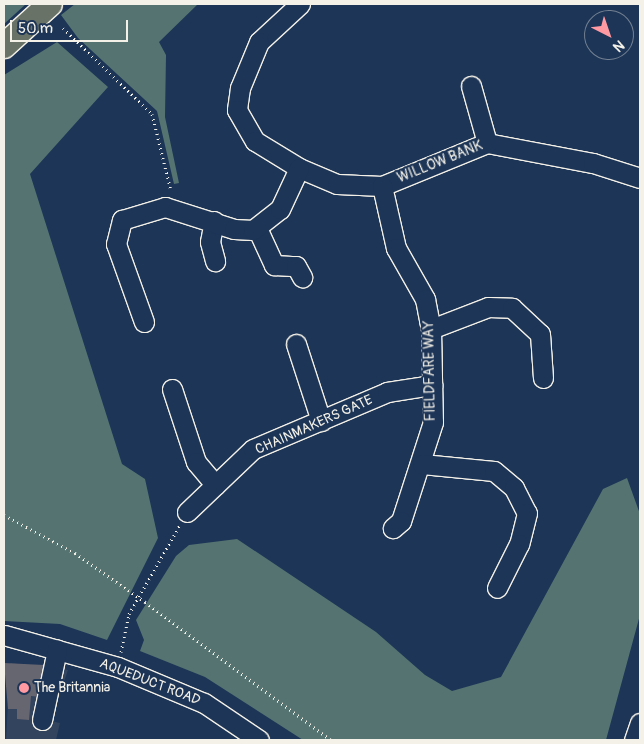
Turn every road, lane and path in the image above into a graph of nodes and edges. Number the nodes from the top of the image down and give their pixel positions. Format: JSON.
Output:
{"nodes":[{"id":1,"x":50,"y":4,"type":"edge"},
{"id":2,"x":300,"y":4,"type":"edge"},
{"id":3,"x":63,"y":28,"type":"dead end"},
{"id":4,"x":4,"y":46,"type":"edge"},
{"id":5,"x":471,"y":86,"type":"dead end"},
{"id":6,"x":487,"y":142,"type":"junction"},
{"id":7,"x":299,"y":168,"type":"junction"},
{"id":8,"x":640,"y":178,"type":"edge"},
{"id":9,"x":382,"y":186,"type":"junction"},
{"id":10,"x":176,"y":209,"type":"junction"},
{"id":11,"x":214,"y":221,"type":"junction"},
{"id":12,"x":257,"y":228,"type":"junction"},
{"id":13,"x":215,"y":260,"type":"dead end"},
{"id":14,"x":302,"y":277,"type":"dead end"},
{"id":15,"x":144,"y":322,"type":"dead end"},
{"id":16,"x":431,"y":329,"type":"junction"},
{"id":17,"x":296,"y":344,"type":"dead end"},
{"id":18,"x":543,"y":378,"type":"dead end"},
{"id":19,"x":432,"y":384,"type":"junction"},
{"id":20,"x":172,"y":389,"type":"dead end"},
{"id":21,"x":320,"y":421,"type":"junction"},
{"id":22,"x":422,"y":464,"type":"junction"},
{"id":23,"x":215,"y":485,"type":"junction"},
{"id":24,"x":187,"y":512,"type":"joint"},
{"id":25,"x":4,"y":515,"type":"edge"},
{"id":26,"x":393,"y":528,"type":"dead end"},
{"id":27,"x":497,"y":588,"type":"dead end"},
{"id":28,"x":4,"y":635,"type":"edge"},
{"id":29,"x":57,"y":650,"type":"junction"},
{"id":30,"x":118,"y":667,"type":"junction"},
{"id":31,"x":42,"y":720,"type":"dead end"},
{"id":32,"x":640,"y":723,"type":"edge"},
{"id":33,"x":259,"y":740,"type":"edge"},
{"id":34,"x":331,"y":740,"type":"edge"},
{"id":35,"x":634,"y":740,"type":"edge"}],
"edges":[{"from":1,"to":4,"type":"main road"},
{"from":2,"to":7,"type":"street","name":"WILLOW BANK"},
{"from":3,"to":10,"type":"path"},
{"from":5,"to":6,"type":"street"},
{"from":6,"to":8,"type":"street","name":"WILLOW BANK"},
{"from":6,"to":9,"type":"street","name":"WILLOW BANK"},
{"from":7,"to":9,"type":"street","name":"WILLOW BANK"},
{"from":7,"to":12,"type":"street"},
{"from":9,"to":16,"type":"street","name":"FIELDFARE WAY"},
{"from":10,"to":11,"type":"street"},
{"from":10,"to":15,"type":"street"},
{"from":11,"to":12,"type":"street"},
{"from":11,"to":13,"type":"street"},
{"from":12,"to":14,"type":"street"},
{"from":16,"to":18,"type":"street"},
{"from":16,"to":19,"type":"street","name":"FIELDFARE WAY"},
{"from":17,"to":21,"type":"street"},
{"from":19,"to":21,"type":"street","name":"CHAINMAKERS GATE"},
{"from":19,"to":22,"type":"street","name":"FIELDFARE WAY"},
{"from":20,"to":23,"type":"street"},
{"from":21,"to":23,"type":"street","name":"CHAINMAKERS GATE"},
{"from":22,"to":26,"type":"street","name":"FIELDFARE WAY"},
{"from":22,"to":27,"type":"street"},
{"from":23,"to":24,"type":"street","name":"CHAINMAKERS GATE"},
{"from":24,"to":30,"type":"path"},
{"from":25,"to":34,"type":"path","bridge":true},
{"from":28,"to":29,"type":"street","name":"AQUEDUCT ROAD"},
{"from":29,"to":30,"type":"street","name":"AQUEDUCT ROAD"},
{"from":29,"to":31,"type":"street"},
{"from":30,"to":33,"type":"street","name":"AQUEDUCT ROAD"},
{"from":32,"to":35,"type":"street"}]}
